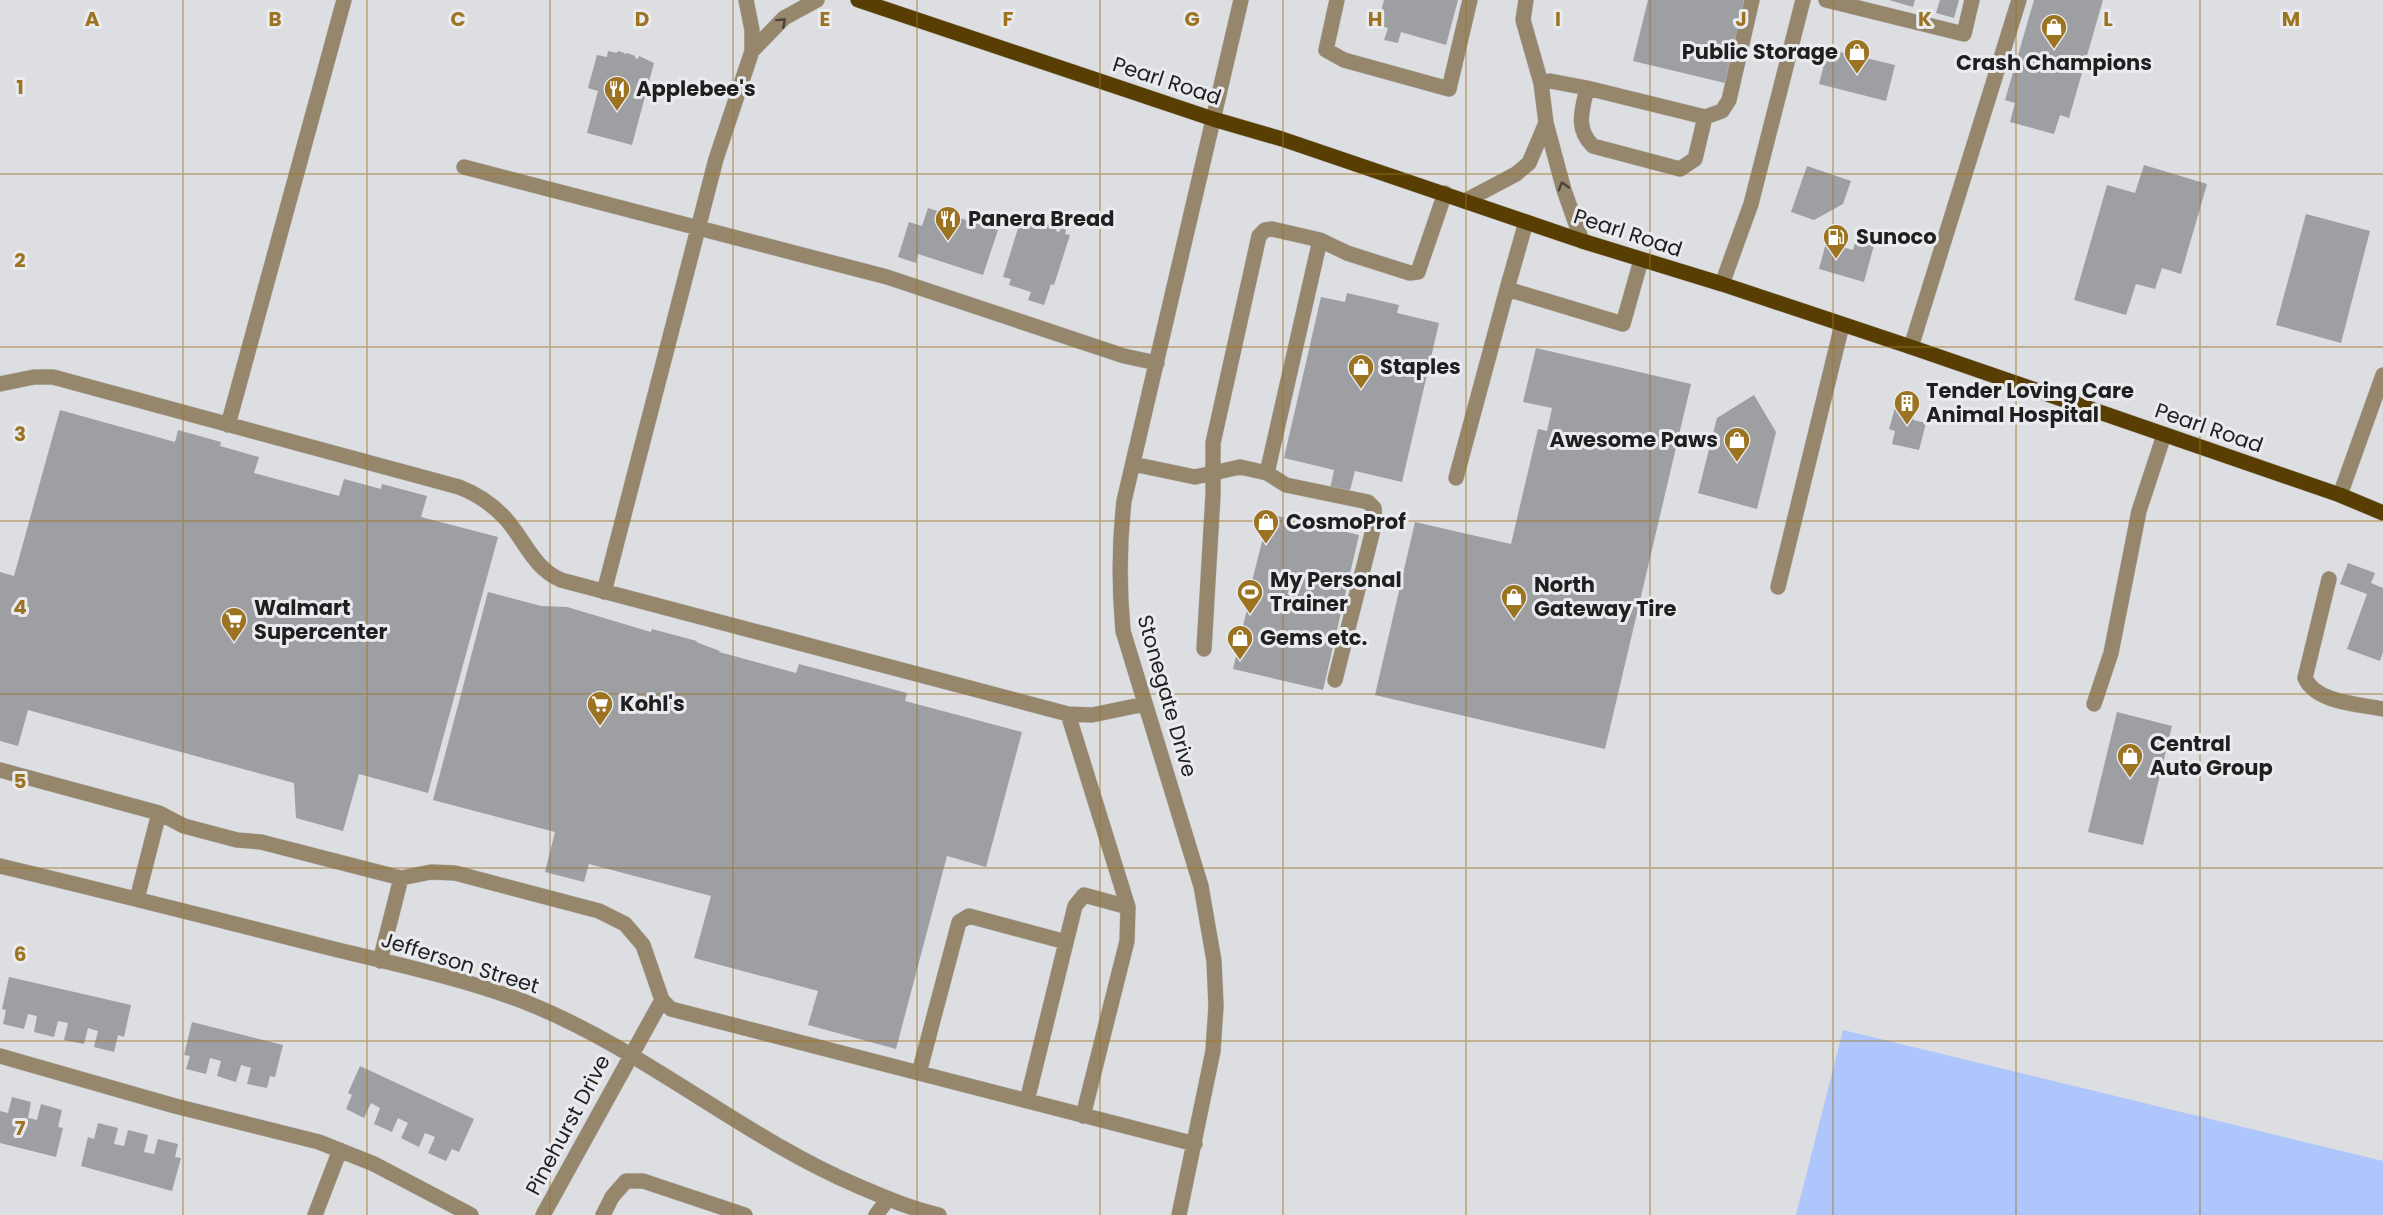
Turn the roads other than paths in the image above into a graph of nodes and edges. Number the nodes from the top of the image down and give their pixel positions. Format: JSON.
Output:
{"nodes":[{"id":1,"x":344,"y":0,"type":"edge"},
{"id":2,"x":746,"y":0,"type":"edge"},
{"id":3,"x":817,"y":0,"type":"edge"},
{"id":4,"x":858,"y":0,"type":"edge"},
{"id":5,"x":1241,"y":0,"type":"edge"},
{"id":6,"x":1337,"y":0,"type":"edge"},
{"id":7,"x":1470,"y":0,"type":"edge"},
{"id":8,"x":1526,"y":0,"type":"edge"},
{"id":9,"x":1752,"y":0,"type":"edge"},
{"id":10,"x":1803,"y":0,"type":"edge"},
{"id":11,"x":1826,"y":0,"type":"edge"},
{"id":12,"x":1972,"y":0,"type":"edge"},
{"id":13,"x":2019,"y":0,"type":"edge"},
{"id":14,"x":752,"y":51,"type":"junction"},
{"id":15,"x":1540,"y":83,"type":"junction"},
{"id":16,"x":1587,"y":88,"type":"junction"},
{"id":17,"x":1705,"y":117,"type":"junction"},
{"id":18,"x":1214,"y":118,"type":"junction"},
{"id":19,"x":1546,"y":123,"type":"junction"},
{"id":20,"x":464,"y":167,"type":"dead end"},
{"id":21,"x":1445,"y":193,"type":"junction"},
{"id":22,"x":1465,"y":201,"type":"junction"},
{"id":23,"x":1526,"y":222,"type":"junction"},
{"id":24,"x":700,"y":228,"type":"junction"},
{"id":25,"x":1320,"y":240,"type":"junction"},
{"id":26,"x":1582,"y":241,"type":"junction"},
{"id":27,"x":1641,"y":260,"type":"junction"},
{"id":28,"x":1722,"y":284,"type":"junction"},
{"id":29,"x":1507,"y":289,"type":"junction"},
{"id":30,"x":1842,"y":325,"type":"junction"},
{"id":31,"x":1911,"y":347,"type":"junction"},
{"id":32,"x":1157,"y":363,"type":"junction"},
{"id":33,"x":2383,"y":375,"type":"edge"},
{"id":34,"x":0,"y":384,"type":"edge"},
{"id":35,"x":228,"y":425,"type":"junction"},
{"id":36,"x":2164,"y":435,"type":"junction"},
{"id":37,"x":1133,"y":464,"type":"junction"},
{"id":38,"x":1213,"y":473,"type":"junction"},
{"id":39,"x":1267,"y":473,"type":"junction"},
{"id":40,"x":1456,"y":478,"type":"dead end"},
{"id":41,"x":2340,"y":495,"type":"junction"},
{"id":42,"x":2383,"y":513,"type":"edge"},
{"id":43,"x":2329,"y":579,"type":"dead end"},
{"id":44,"x":1778,"y":587,"type":"dead end"},
{"id":45,"x":604,"y":592,"type":"junction"},
{"id":46,"x":1204,"y":649,"type":"dead end"},
{"id":47,"x":1335,"y":680,"type":"dead end"},
{"id":48,"x":1145,"y":704,"type":"junction"},
{"id":49,"x":2094,"y":704,"type":"dead end"},
{"id":50,"x":2383,"y":709,"type":"edge"},
{"id":51,"x":1068,"y":714,"type":"junction"},
{"id":52,"x":0,"y":770,"type":"edge"},
{"id":53,"x":159,"y":813,"type":"junction"},
{"id":54,"x":0,"y":866,"type":"edge"},
{"id":55,"x":401,"y":878,"type":"junction"},
{"id":56,"x":137,"y":898,"type":"junction"},
{"id":57,"x":1128,"y":907,"type":"junction"},
{"id":58,"x":1066,"y":942,"type":"junction"},
{"id":59,"x":380,"y":961,"type":"junction"},
{"id":60,"x":662,"y":1000,"type":"junction"},
{"id":61,"x":0,"y":1056,"type":"edge"},
{"id":62,"x":630,"y":1056,"type":"junction"},
{"id":63,"x":919,"y":1073,"type":"junction"},
{"id":64,"x":1028,"y":1101,"type":"junction"},
{"id":65,"x":1083,"y":1116,"type":"junction"},
{"id":66,"x":1195,"y":1144,"type":"junction"},
{"id":67,"x":339,"y":1150,"type":"junction"},
{"id":68,"x":888,"y":1198,"type":"junction"},
{"id":69,"x":315,"y":1215,"type":"edge"},
{"id":70,"x":471,"y":1215,"type":"edge"},
{"id":71,"x":543,"y":1215,"type":"edge"},
{"id":72,"x":603,"y":1215,"type":"edge"},
{"id":73,"x":745,"y":1215,"type":"edge"},
{"id":74,"x":876,"y":1215,"type":"edge"},
{"id":75,"x":939,"y":1215,"type":"edge"},
{"id":76,"x":1179,"y":1215,"type":"edge"}],
"edges":[{"from":1,"to":35,"type":"street"},
{"from":2,"to":14,"type":"street"},
{"from":14,"to":3,"type":"street","one_way":true},
{"from":4,"to":18,"type":"main road","name":"Pearl Road"},
{"from":5,"to":18,"type":"street","name":"Stonegate Drive"},
{"from":6,"to":7,"type":"street"},
{"from":8,"to":15,"type":"street"},
{"from":9,"to":17,"type":"street"},
{"from":10,"to":28,"type":"street"},
{"from":11,"to":12,"type":"street"},
{"from":13,"to":31,"type":"street"},
{"from":14,"to":24,"type":"street"},
{"from":15,"to":16,"type":"street"},
{"from":15,"to":19,"type":"street"},
{"from":16,"to":17,"type":"street"},
{"from":16,"to":17,"type":"street"},
{"from":18,"to":21,"type":"main road","name":"Pearl Road"},
{"from":18,"to":32,"type":"street","name":"Stonegate Drive"},
{"from":19,"to":22,"type":"street"},
{"from":26,"to":19,"type":"street","one_way":true},
{"from":20,"to":24,"type":"street"},
{"from":21,"to":22,"type":"main road","name":"Pearl Road"},
{"from":21,"to":25,"type":"street"},
{"from":22,"to":23,"type":"main road","name":"Pearl Road"},
{"from":23,"to":26,"type":"main road","name":"Pearl Road"},
{"from":23,"to":29,"type":"street"},
{"from":24,"to":32,"type":"street"},
{"from":24,"to":45,"type":"street"},
{"from":25,"to":38,"type":"street"},
{"from":25,"to":39,"type":"street"},
{"from":26,"to":27,"type":"main road","name":"Pearl Road"},
{"from":27,"to":28,"type":"main road","name":"Pearl Road"},
{"from":27,"to":29,"type":"street"},
{"from":28,"to":30,"type":"main road","name":"Pearl Road"},
{"from":29,"to":40,"type":"street"},
{"from":30,"to":31,"type":"main road","name":"Pearl Road"},
{"from":30,"to":44,"type":"street"},
{"from":31,"to":36,"type":"main road","name":"Pearl Road"},
{"from":32,"to":37,"type":"street","name":"Stonegate Drive"},
{"from":33,"to":41,"type":"street"},
{"from":34,"to":35,"type":"street"},
{"from":35,"to":45,"type":"street"},
{"from":36,"to":41,"type":"main road","name":"Pearl Road"},
{"from":36,"to":49,"type":"street"},
{"from":37,"to":38,"type":"street"},
{"from":37,"to":48,"type":"street","name":"Stonegate Drive"},
{"from":38,"to":39,"type":"street"},
{"from":38,"to":46,"type":"street"},
{"from":39,"to":47,"type":"street"},
{"from":41,"to":42,"type":"main road","name":"Pearl Road"},
{"from":43,"to":50,"type":"street"},
{"from":45,"to":51,"type":"street"},
{"from":48,"to":51,"type":"street"},
{"from":48,"to":66,"type":"street","name":"Stonegate Drive"},
{"from":51,"to":57,"type":"street"},
{"from":52,"to":53,"type":"street"},
{"from":53,"to":55,"type":"street"},
{"from":53,"to":56,"type":"street"},
{"from":54,"to":56,"type":"street","name":"Jefferson Street"},
{"from":55,"to":59,"type":"street"},
{"from":55,"to":60,"type":"street"},
{"from":56,"to":59,"type":"street","name":"Jefferson Street"},
{"from":57,"to":58,"type":"street"},
{"from":57,"to":65,"type":"street"},
{"from":58,"to":63,"type":"street"},
{"from":58,"to":64,"type":"street"},
{"from":59,"to":62,"type":"street","name":"Jefferson Street"},
{"from":60,"to":62,"type":"street","name":"Pinehurst Drive"},
{"from":60,"to":63,"type":"street"},
{"from":61,"to":67,"type":"street"},
{"from":62,"to":68,"type":"street","name":"Jefferson Street"},
{"from":62,"to":71,"type":"street","name":"Pinehurst Drive"},
{"from":63,"to":64,"type":"street"},
{"from":64,"to":65,"type":"street"},
{"from":65,"to":66,"type":"street"},
{"from":66,"to":76,"type":"street","name":"Stonegate Drive"},
{"from":67,"to":69,"type":"street"},
{"from":67,"to":70,"type":"street"},
{"from":68,"to":74,"type":"street"},
{"from":68,"to":75,"type":"street","name":"Jefferson Street"},
{"from":72,"to":73,"type":"street"}]}
